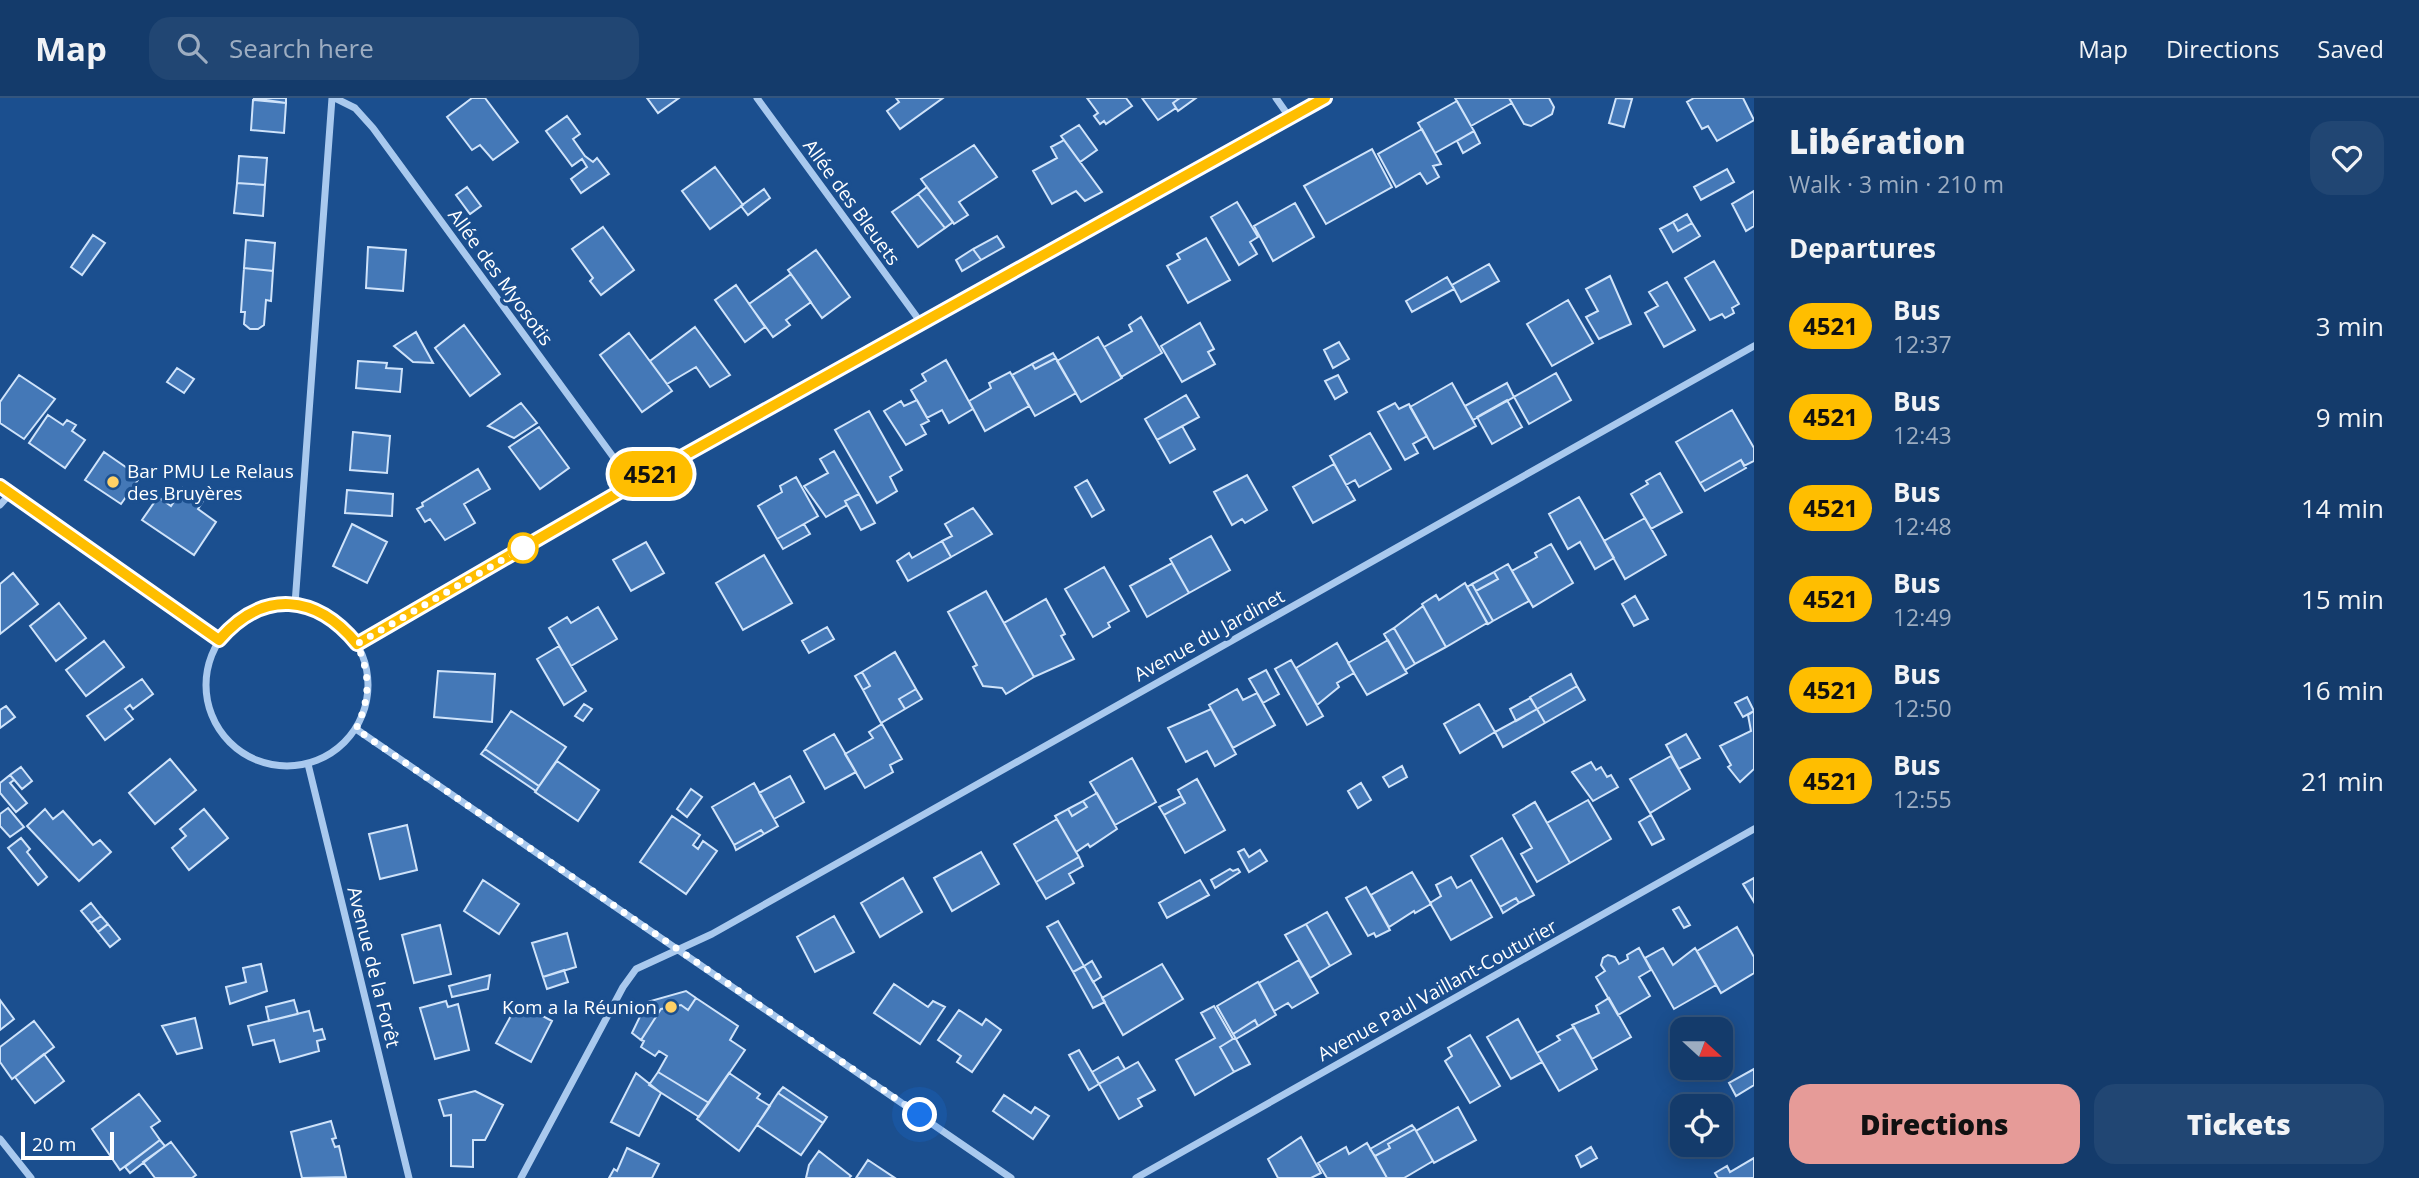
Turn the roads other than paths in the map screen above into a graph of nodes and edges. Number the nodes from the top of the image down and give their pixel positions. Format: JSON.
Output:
{"nodes":[{"id":1,"x":334,"y":98,"type":"edge"},
{"id":2,"x":757,"y":98,"type":"edge"},
{"id":3,"x":1276,"y":98,"type":"edge"},
{"id":4,"x":1325,"y":98,"type":"edge"},
{"id":5,"x":1290,"y":118,"type":"junction"},
{"id":6,"x":922,"y":324,"type":"junction"},
{"id":7,"x":1754,"y":346,"type":"edge"},
{"id":8,"x":633,"y":484,"type":"junction"},
{"id":9,"x":0,"y":485,"type":"edge"},
{"id":10,"x":11,"y":493,"type":"junction"},
{"id":11,"x":0,"y":505,"type":"edge"},
{"id":12,"x":295,"y":604,"type":"junction"},
{"id":13,"x":219,"y":640,"type":"junction"},
{"id":14,"x":357,"y":644,"type":"junction"},
{"id":15,"x":356,"y":729,"type":"junction"},
{"id":16,"x":308,"y":764,"type":"junction"},
{"id":17,"x":1754,"y":829,"type":"edge"},
{"id":18,"x":678,"y":949,"type":"junction"},
{"id":19,"x":0,"y":1139,"type":"edge"},
{"id":20,"x":31,"y":1178,"type":"edge"},
{"id":21,"x":409,"y":1178,"type":"edge"},
{"id":22,"x":521,"y":1178,"type":"edge"},
{"id":23,"x":1011,"y":1178,"type":"edge"},
{"id":24,"x":1136,"y":1178,"type":"edge"}],
"edges":[{"from":1,"to":8,"type":"street","name":"Allée des Myosotis"},
{"from":1,"to":12,"type":"street"},
{"from":2,"to":6,"type":"street","name":"Allée des Bleuets"},
{"from":3,"to":5,"type":"street"},
{"from":4,"to":5,"type":"street"},
{"from":5,"to":6,"type":"street"},
{"from":6,"to":8,"type":"street"},
{"from":7,"to":18,"type":"street","name":"Avenue du Jardinet"},
{"from":8,"to":14,"type":"street"},
{"from":9,"to":10,"type":"street"},
{"from":10,"to":11,"type":"street"},
{"from":10,"to":13,"type":"street"},
{"from":12,"to":13,"type":"street"},
{"from":12,"to":14,"type":"street"},
{"from":13,"to":16,"type":"street"},
{"from":14,"to":15,"type":"street"},
{"from":15,"to":16,"type":"street"},
{"from":15,"to":18,"type":"street"},
{"from":16,"to":21,"type":"street","name":"Avenue de la Forêt"},
{"from":17,"to":24,"type":"street","name":"Avenue Paul Vaillant-Couturier"},
{"from":18,"to":22,"type":"street","name":"Avenue du Jardinet"},
{"from":18,"to":23,"type":"street"},
{"from":19,"to":20,"type":"street"}]}
